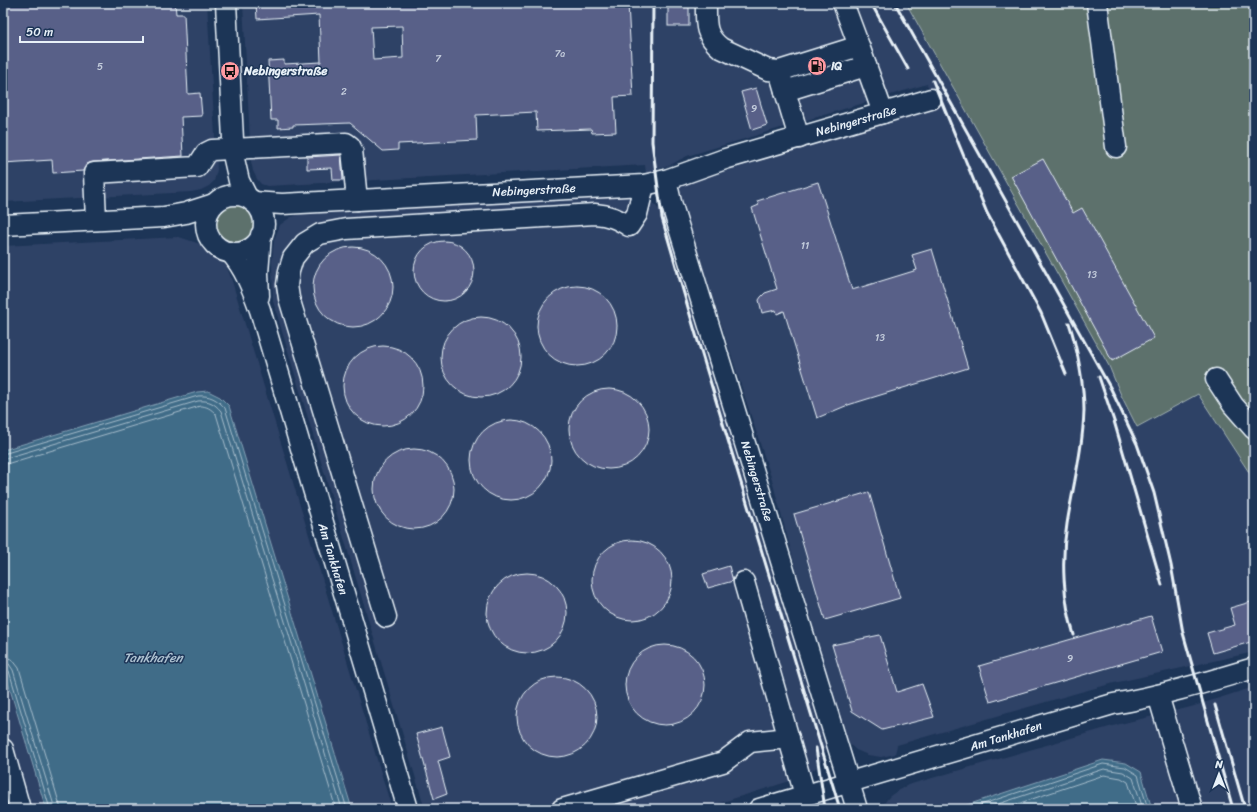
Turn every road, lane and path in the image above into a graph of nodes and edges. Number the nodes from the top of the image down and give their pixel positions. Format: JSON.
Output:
{"nodes":[{"id":1,"x":226,"y":3,"type":"edge"},
{"id":2,"x":706,"y":3,"type":"edge"},
{"id":3,"x":843,"y":3,"type":"edge"},
{"id":4,"x":1097,"y":3,"type":"edge"},
{"id":5,"x":859,"y":46,"type":"junction"},
{"id":6,"x":866,"y":66,"type":"junction"},
{"id":7,"x":779,"y":71,"type":"junction"},
{"id":8,"x":785,"y":91,"type":"junction"},
{"id":9,"x":931,"y":100,"type":"dead end"},
{"id":10,"x":883,"y":113,"type":"junction"},
{"id":11,"x":800,"y":138,"type":"junction"},
{"id":12,"x":1116,"y":147,"type":"dead end"},
{"id":13,"x":234,"y":154,"type":"junction"},
{"id":14,"x":666,"y":180,"type":"junction"},
{"id":15,"x":644,"y":185,"type":"junction"},
{"id":16,"x":250,"y":199,"type":"junction"},
{"id":17,"x":357,"y":200,"type":"junction"},
{"id":18,"x":219,"y":201,"type":"junction"},
{"id":19,"x":282,"y":204,"type":"junction"},
{"id":20,"x":164,"y":217,"type":"junction"},
{"id":21,"x":96,"y":220,"type":"junction"},
{"id":22,"x":3,"y":225,"type":"edge"},
{"id":23,"x":263,"y":230,"type":"junction"},
{"id":24,"x":209,"y":234,"type":"junction"},
{"id":25,"x":230,"y":252,"type":"junction"},
{"id":26,"x":260,"y":310,"type":"junction"},
{"id":27,"x":1216,"y":379,"type":"dead end"},
{"id":28,"x":1254,"y":429,"type":"edge"},
{"id":29,"x":744,"y":582,"type":"dead end"},
{"id":30,"x":386,"y":617,"type":"dead end"},
{"id":31,"x":1254,"y":668,"type":"edge"},
{"id":32,"x":1158,"y":695,"type":"junction"},
{"id":33,"x":789,"y":738,"type":"junction"},
{"id":34,"x":3,"y":749,"type":"edge"},
{"id":35,"x":848,"y":783,"type":"junction"},
{"id":36,"x":805,"y":795,"type":"junction"},
{"id":37,"x":20,"y":809,"type":"edge"},
{"id":38,"x":408,"y":809,"type":"edge"},
{"id":39,"x":562,"y":809,"type":"edge"},
{"id":40,"x":759,"y":809,"type":"edge"},
{"id":41,"x":857,"y":809,"type":"edge"},
{"id":42,"x":1192,"y":809,"type":"edge"}],
"edges":[{"from":1,"to":13,"type":"street"},
{"from":2,"to":7,"type":"street"},
{"from":3,"to":5,"type":"street"},
{"from":4,"to":12,"type":"street"},
{"from":5,"to":6,"type":"street"},
{"from":5,"to":7,"type":"street"},
{"from":6,"to":8,"type":"street"},
{"from":6,"to":10,"type":"street"},
{"from":7,"to":8,"type":"street"},
{"from":8,"to":11,"type":"street"},
{"from":9,"to":10,"type":"street","name":"Nebingerstraße"},
{"from":10,"to":11,"type":"street","name":"Nebingerstraße"},
{"from":11,"to":14,"type":"street","name":"Nebingerstraße"},
{"from":13,"to":16,"type":"street"},
{"from":13,"to":17,"type":"street"},
{"from":13,"to":18,"type":"street"},
{"from":13,"to":21,"type":"street"},
{"from":14,"to":15,"type":"street","name":"Nebingerstraße"},
{"from":14,"to":35,"type":"street","name":"Nebingerstraße"},
{"from":15,"to":17,"type":"street","name":"Nebingerstraße"},
{"from":15,"to":30,"type":"street"},
{"from":16,"to":18,"type":"street"},
{"from":16,"to":19,"type":"street","name":"Nebingerstraße"},
{"from":16,"to":23,"type":"street"},
{"from":17,"to":19,"type":"street","name":"Nebingerstraße"},
{"from":18,"to":20,"type":"street"},
{"from":18,"to":24,"type":"street"},
{"from":19,"to":23,"type":"street"},
{"from":20,"to":21,"type":"street"},
{"from":20,"to":24,"type":"street"},
{"from":21,"to":22,"type":"street"},
{"from":23,"to":25,"type":"street"},
{"from":23,"to":26,"type":"street","name":"Am Tankhafen"},
{"from":24,"to":25,"type":"street"},
{"from":25,"to":26,"type":"street","name":"Am Tankhafen"},
{"from":26,"to":38,"type":"street","name":"Am Tankhafen"},
{"from":27,"to":28,"type":"street"},
{"from":29,"to":33,"type":"street"},
{"from":31,"to":32,"type":"street","name":"Am Tankhafen"},
{"from":32,"to":35,"type":"street","name":"Am Tankhafen"},
{"from":32,"to":42,"type":"street"},
{"from":33,"to":36,"type":"street"},
{"from":33,"to":39,"type":"street"},
{"from":34,"to":37,"type":"street"},
{"from":35,"to":36,"type":"street","name":"Am Tankhafen"},
{"from":35,"to":41,"type":"street","name":"Nebingerstraße"},
{"from":36,"to":40,"type":"street","name":"Am Tankhafen"}]}
